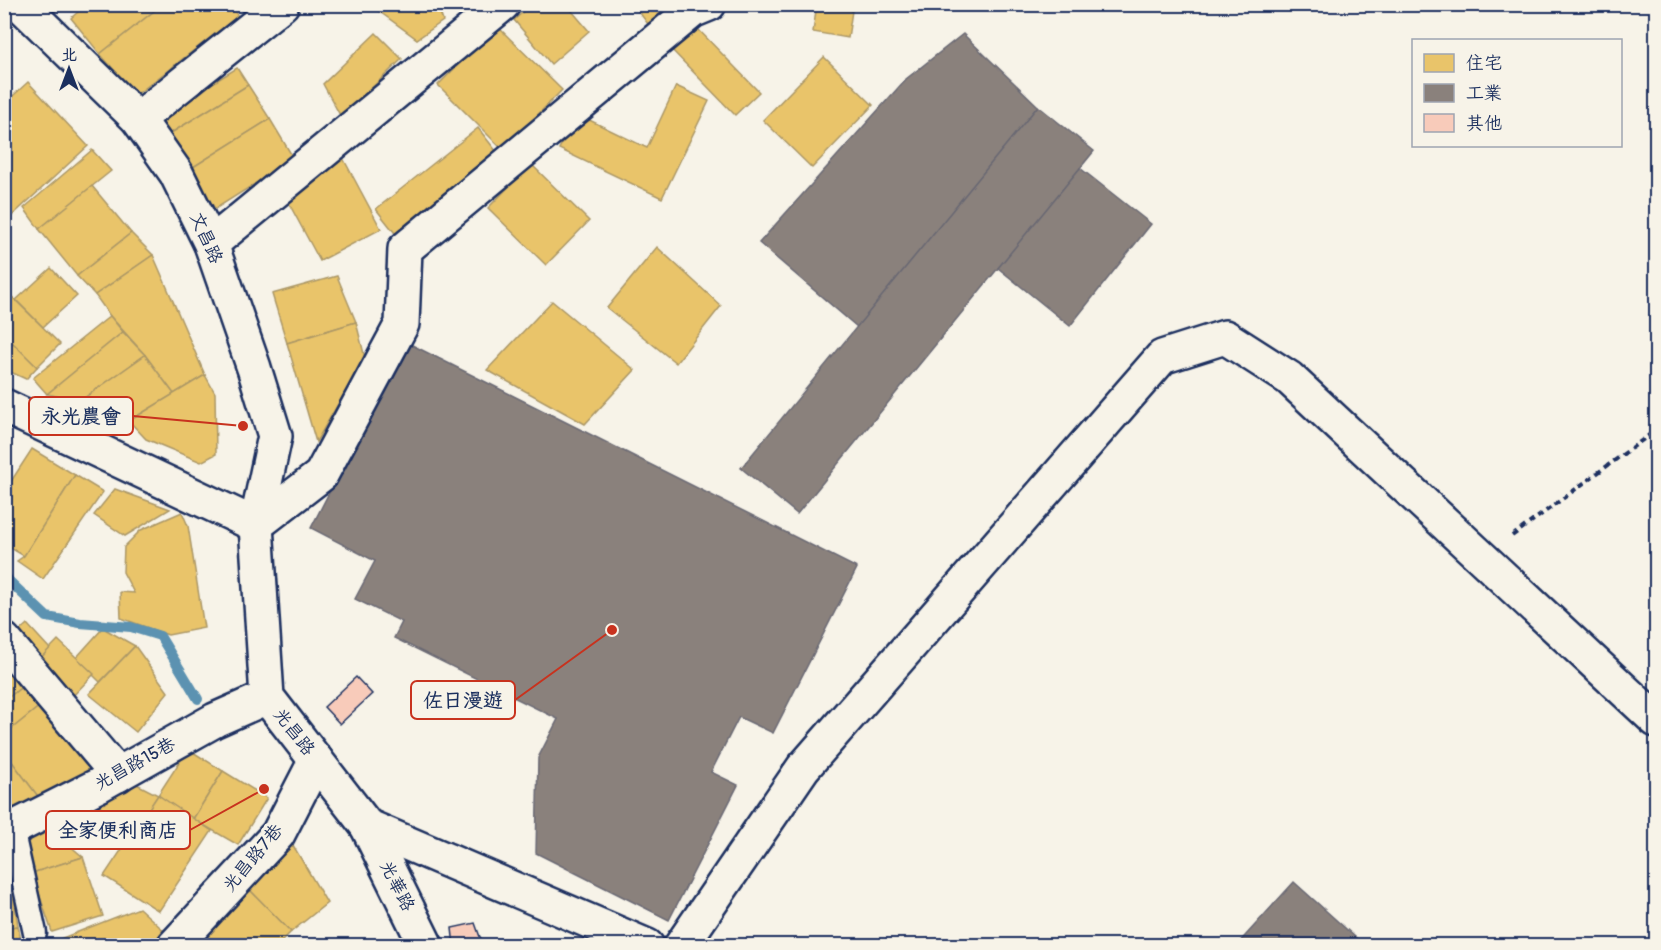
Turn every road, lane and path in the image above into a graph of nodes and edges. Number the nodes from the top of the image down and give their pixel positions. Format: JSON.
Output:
{"nodes":[{"id":1,"x":20,"y":4,"type":"edge"},
{"id":2,"x":282,"y":4,"type":"edge"},
{"id":3,"x":503,"y":4,"type":"edge"},
{"id":4,"x":709,"y":4,"type":"edge"},
{"id":5,"x":138,"y":119,"type":"junction"},
{"id":6,"x":211,"y":244,"type":"junction"},
{"id":7,"x":4,"y":406,"type":"edge"},
{"id":8,"x":1656,"y":430,"type":"edge"},
{"id":9,"x":256,"y":525,"type":"junction"},
{"id":10,"x":1482,"y":558,"type":"junction"},
{"id":11,"x":4,"y":640,"type":"edge"},
{"id":12,"x":267,"y":697,"type":"junction"},
{"id":13,"x":1656,"y":720,"type":"edge"},
{"id":14,"x":316,"y":760,"type":"junction"},
{"id":15,"x":118,"y":775,"type":"junction"},
{"id":16,"x":367,"y":826,"type":"junction"},
{"id":17,"x":8,"y":831,"type":"edge"},
{"id":18,"x":35,"y":933,"type":"dead end"},
{"id":19,"x":174,"y":945,"type":"edge"},
{"id":20,"x":426,"y":945,"type":"edge"},
{"id":21,"x":647,"y":945,"type":"edge"},
{"id":22,"x":681,"y":945,"type":"edge"}],
"edges":[{"from":1,"to":5,"type":"street","name":"文昌路"},
{"from":2,"to":5,"type":"street"},
{"from":3,"to":6,"type":"street"},
{"from":4,"to":9,"type":"street"},
{"from":5,"to":6,"type":"street","name":"文昌路"},
{"from":6,"to":9,"type":"street","name":"文昌路"},
{"from":7,"to":9,"type":"street"},
{"from":8,"to":10,"type":"path"},
{"from":9,"to":12,"type":"street","name":"光昌路"},
{"from":10,"to":13,"type":"street"},
{"from":10,"to":22,"type":"street"},
{"from":11,"to":15,"type":"street"},
{"from":12,"to":14,"type":"street","name":"光昌路"},
{"from":12,"to":15,"type":"street","name":"光昌路15巷"},
{"from":14,"to":16,"type":"street","name":"光昌路"},
{"from":14,"to":19,"type":"street","name":"光昌路7巷"},
{"from":15,"to":17,"type":"street","name":"光昌路15巷"},
{"from":16,"to":20,"type":"street","name":"光華路"},
{"from":16,"to":21,"type":"street","name":"光昌路"},
{"from":17,"to":18,"type":"lane"}]}
